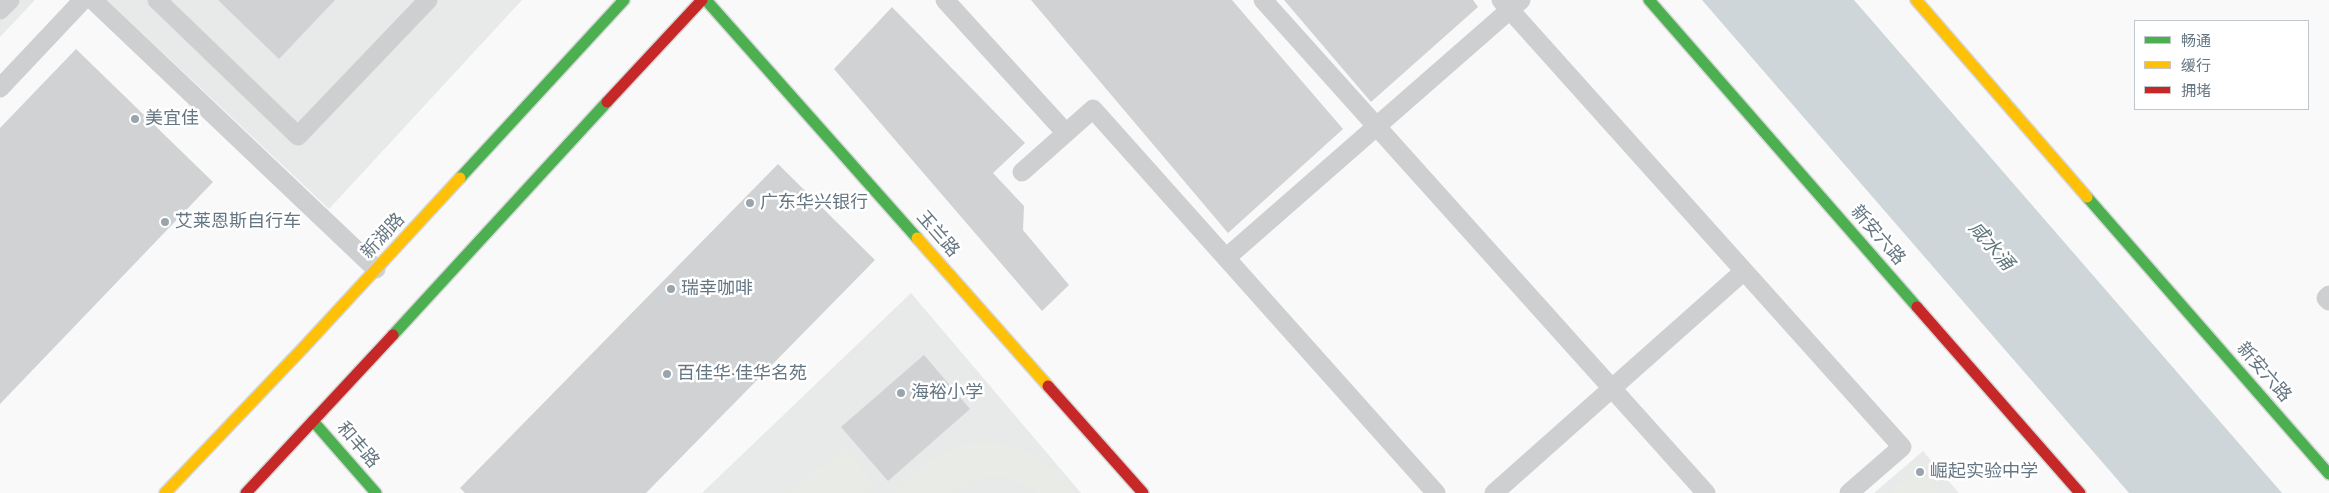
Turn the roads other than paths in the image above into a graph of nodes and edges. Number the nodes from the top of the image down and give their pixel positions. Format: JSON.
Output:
{"nodes":[{"id":1,"x":10,"y":0,"type":"edge"},
{"id":2,"x":83,"y":0,"type":"edge"},
{"id":3,"x":93,"y":0,"type":"edge"},
{"id":4,"x":157,"y":0,"type":"edge"},
{"id":5,"x":428,"y":0,"type":"edge"},
{"id":6,"x":624,"y":0,"type":"edge"},
{"id":7,"x":704,"y":0,"type":"edge"},
{"id":8,"x":944,"y":0,"type":"edge"},
{"id":9,"x":1263,"y":0,"type":"edge"},
{"id":10,"x":1649,"y":0,"type":"edge"},
{"id":11,"x":1916,"y":0,"type":"edge"},
{"id":12,"x":1511,"y":3,"type":"edge"},
{"id":13,"x":0,"y":10,"type":"edge"},
{"id":14,"x":0,"y":88,"type":"edge"},
{"id":15,"x":1376,"y":128,"type":"junction"},
{"id":16,"x":1066,"y":133,"type":"junction"},
{"id":17,"x":1022,"y":172,"type":"dead end"},
{"id":18,"x":1226,"y":258,"type":"junction"},
{"id":19,"x":376,"y":269,"type":"junction"},
{"id":20,"x":1744,"y":271,"type":"junction"},
{"id":21,"x":2329,"y":295,"type":"edge"},
{"id":22,"x":2329,"y":301,"type":"edge"},
{"id":23,"x":1612,"y":388,"type":"junction"},
{"id":24,"x":313,"y":421,"type":"junction"},
{"id":25,"x":2329,"y":474,"type":"edge"},
{"id":26,"x":164,"y":493,"type":"edge"},
{"id":27,"x":246,"y":493,"type":"edge"},
{"id":28,"x":376,"y":493,"type":"edge"},
{"id":29,"x":1143,"y":493,"type":"edge"},
{"id":30,"x":1436,"y":493,"type":"edge"},
{"id":31,"x":1494,"y":493,"type":"edge"},
{"id":32,"x":1706,"y":493,"type":"edge"},
{"id":33,"x":1849,"y":493,"type":"edge"},
{"id":34,"x":2080,"y":493,"type":"edge"}],
"edges":[{"from":1,"to":13,"type":"lane"},
{"from":2,"to":14,"type":"lane"},
{"from":3,"to":19,"type":"lane"},
{"from":4,"to":5,"type":"lane"},
{"from":6,"to":19,"type":"main road","name":"新湖路"},
{"from":7,"to":24,"type":"main road"},
{"from":7,"to":29,"type":"main road","name":"玉兰路"},
{"from":8,"to":16,"type":"lane"},
{"from":9,"to":15,"type":"lane"},
{"from":10,"to":34,"type":"main road","name":"新安六路"},
{"from":11,"to":25,"type":"main road","name":"新安六路"},
{"from":12,"to":15,"type":"lane"},
{"from":12,"to":20,"type":"lane"},
{"from":15,"to":18,"type":"lane"},
{"from":15,"to":23,"type":"lane"},
{"from":16,"to":17,"type":"lane"},
{"from":16,"to":18,"type":"lane"},
{"from":18,"to":30,"type":"lane"},
{"from":19,"to":26,"type":"main road","name":"新湖路"},
{"from":20,"to":23,"type":"lane"},
{"from":20,"to":33,"type":"lane"},
{"from":21,"to":22,"type":"lane"},
{"from":23,"to":31,"type":"lane"},
{"from":23,"to":32,"type":"lane"},
{"from":24,"to":27,"type":"main road"},
{"from":24,"to":28,"type":"main road","name":"和丰路"}]}
